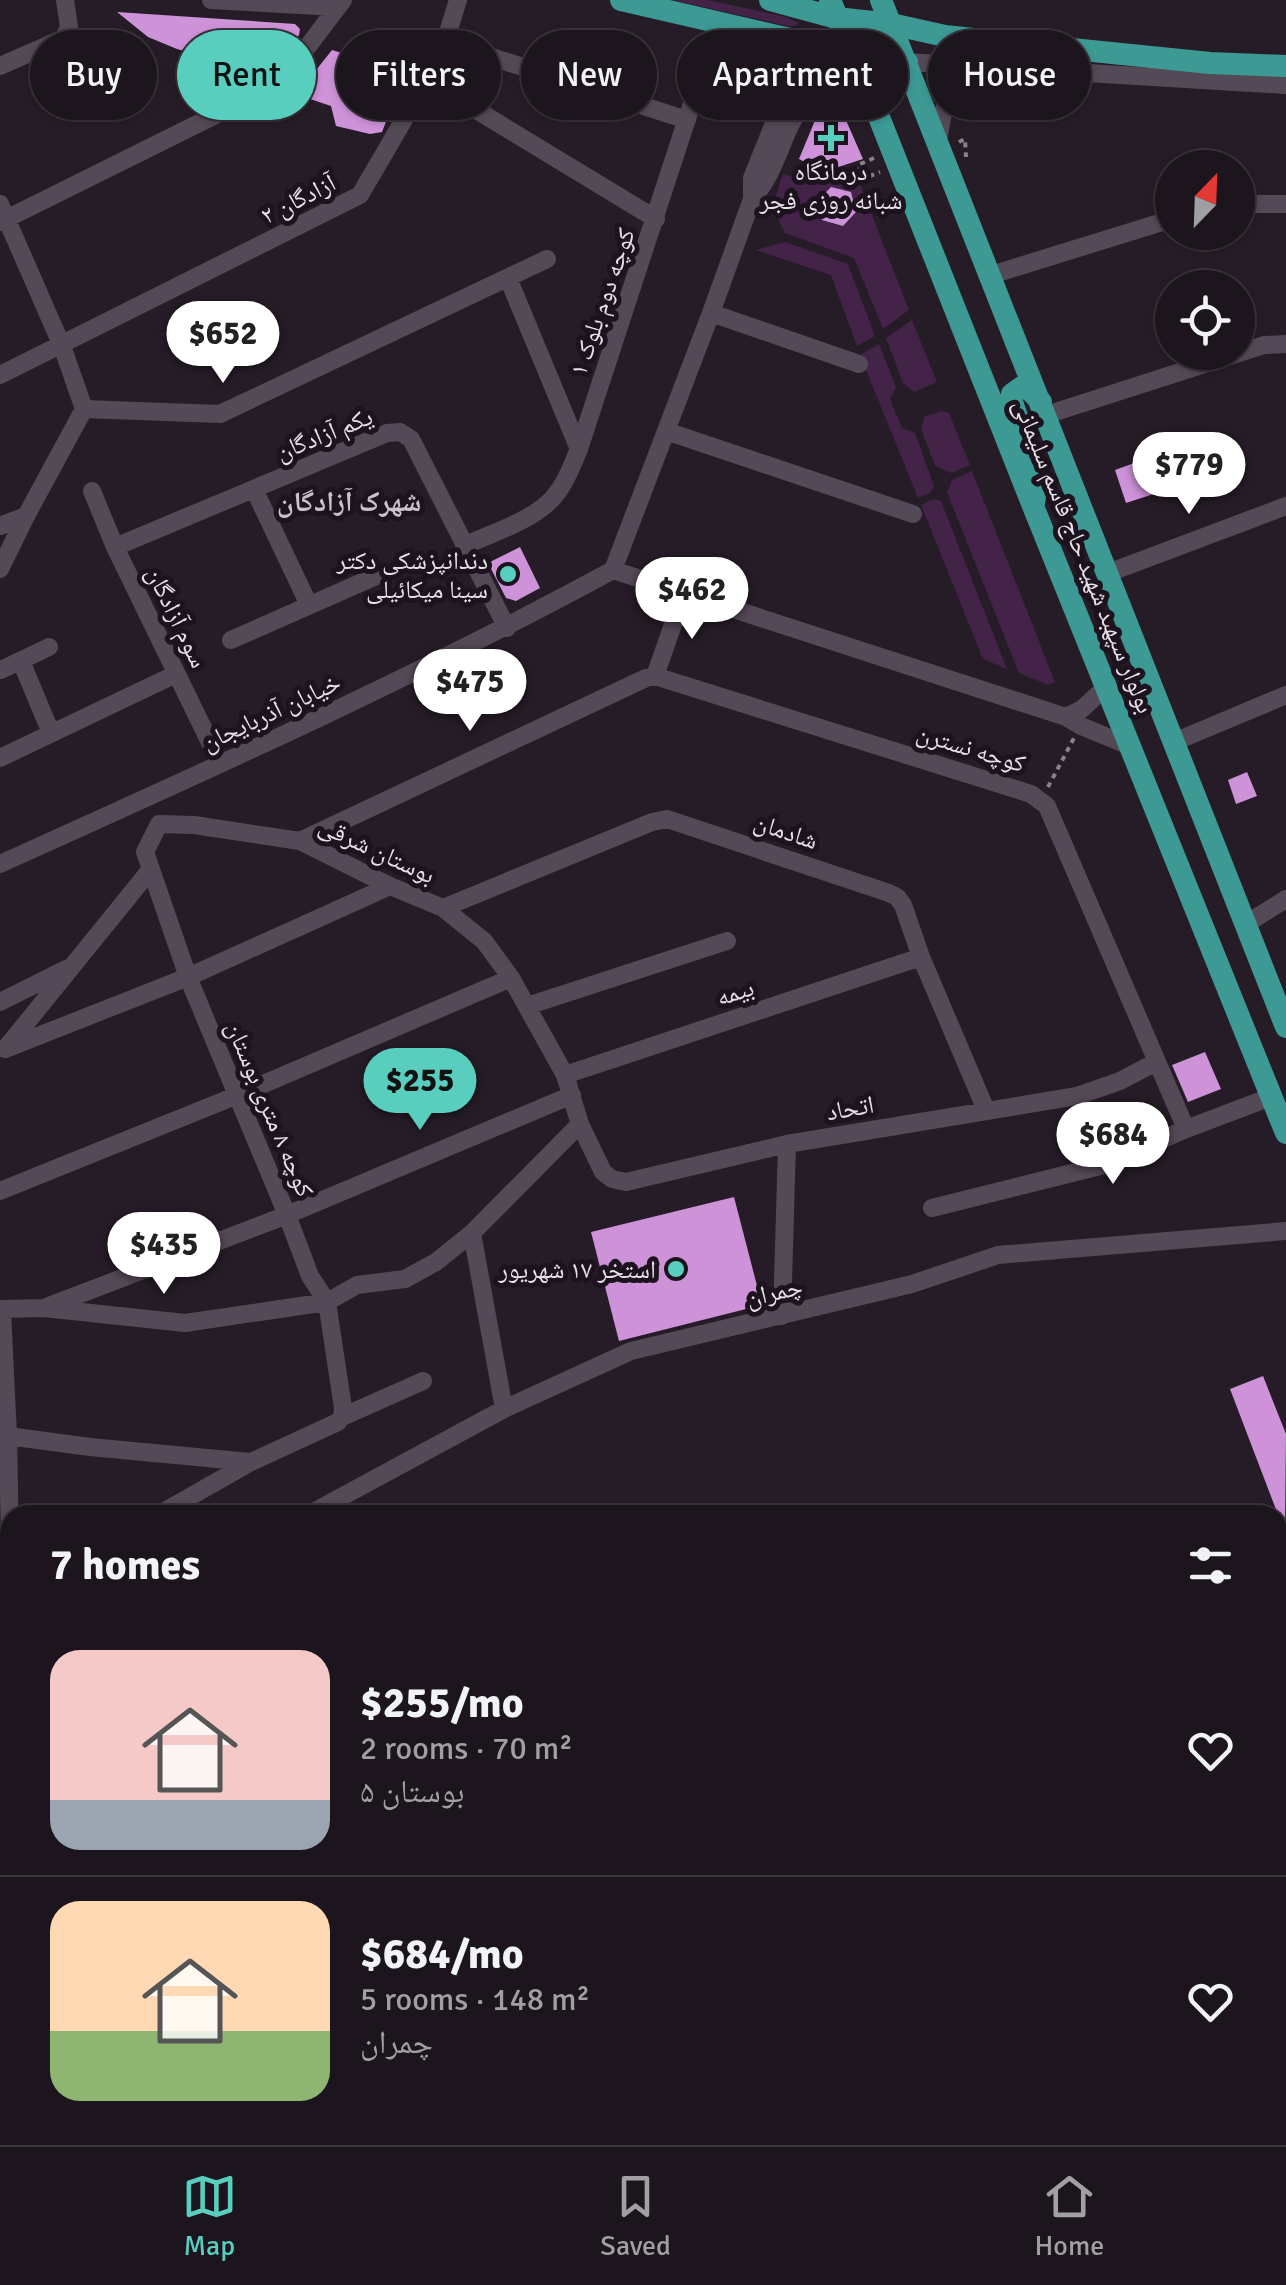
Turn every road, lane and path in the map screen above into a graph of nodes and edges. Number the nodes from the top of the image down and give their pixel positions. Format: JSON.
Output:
{"nodes":[{"id":1,"x":65,"y":0,"type":"edge"},
{"id":2,"x":212,"y":0,"type":"edge"},
{"id":3,"x":458,"y":0,"type":"edge"},
{"id":4,"x":621,"y":0,"type":"edge"},
{"id":5,"x":770,"y":0,"type":"edge"},
{"id":6,"x":881,"y":0,"type":"edge"},
{"id":7,"x":340,"y":4,"type":"edge"},
{"id":8,"x":833,"y":9,"type":"edge"},
{"id":9,"x":720,"y":21,"type":"junction"},
{"id":10,"x":891,"y":24,"type":"junction"},
{"id":11,"x":449,"y":30,"type":"edge"},
{"id":12,"x":717,"y":30,"type":"edge"},
{"id":13,"x":757,"y":30,"type":"edge"},
{"id":14,"x":894,"y":30,"type":"edge"},
{"id":15,"x":501,"y":60,"type":"edge"},
{"id":16,"x":908,"y":65,"type":"edge"},
{"id":17,"x":0,"y":66,"type":"edge"},
{"id":18,"x":1286,"y":66,"type":"edge"},
{"id":19,"x":1091,"y":74,"type":"edge"},
{"id":20,"x":1286,"y":85,"type":"edge"},
{"id":21,"x":677,"y":117,"type":"edge"},
{"id":22,"x":404,"y":120,"type":"edge"},
{"id":23,"x":493,"y":120,"type":"edge"},
{"id":24,"x":687,"y":120,"type":"edge"},
{"id":25,"x":775,"y":120,"type":"edge"},
{"id":26,"x":792,"y":120,"type":"edge"},
{"id":27,"x":880,"y":120,"type":"edge"},
{"id":28,"x":942,"y":120,"type":"edge"},
{"id":29,"x":938,"y":140,"type":"junction"},
{"id":30,"x":965,"y":140,"type":"dead end"},
{"id":31,"x":967,"y":157,"type":"dead end"},
{"id":32,"x":858,"y":164,"type":"dead end"},
{"id":33,"x":862,"y":179,"type":"dead end"},
{"id":34,"x":752,"y":199,"type":"junction"},
{"id":35,"x":1255,"y":204,"type":"edge"},
{"id":36,"x":1286,"y":204,"type":"edge"},
{"id":37,"x":2,"y":215,"type":"edge"},
{"id":38,"x":656,"y":219,"type":"junction"},
{"id":39,"x":1155,"y":224,"type":"edge"},
{"id":40,"x":547,"y":259,"type":"dead end"},
{"id":41,"x":991,"y":275,"type":"junction"},
{"id":42,"x":508,"y":278,"type":"junction"},
{"id":43,"x":711,"y":313,"type":"junction"},
{"id":44,"x":1286,"y":344,"type":"edge"},
{"id":45,"x":62,"y":346,"type":"junction"},
{"id":46,"x":859,"y":364,"type":"dead end"},
{"id":47,"x":0,"y":375,"type":"edge"},
{"id":48,"x":1043,"y":408,"type":"junction"},
{"id":49,"x":84,"y":409,"type":"junction"},
{"id":50,"x":666,"y":431,"type":"junction"},
{"id":51,"x":579,"y":450,"type":"junction"},
{"id":52,"x":254,"y":489,"type":"junction"},
{"id":53,"x":92,"y":491,"type":"dead end"},
{"id":54,"x":1033,"y":506,"type":"junction"},
{"id":55,"x":1286,"y":506,"type":"edge"},
{"id":56,"x":914,"y":514,"type":"dead end"},
{"id":57,"x":26,"y":516,"type":"junction"},
{"id":58,"x":0,"y":526,"type":"edge"},
{"id":59,"x":464,"y":546,"type":"junction"},
{"id":60,"x":116,"y":547,"type":"junction"},
{"id":61,"x":0,"y":569,"type":"edge"},
{"id":62,"x":613,"y":570,"type":"junction"},
{"id":63,"x":1108,"y":573,"type":"junction"},
{"id":64,"x":376,"y":576,"type":"dead end"},
{"id":65,"x":684,"y":593,"type":"junction"},
{"id":66,"x":310,"y":605,"type":"junction"},
{"id":67,"x":507,"y":628,"type":"junction"},
{"id":68,"x":232,"y":640,"type":"dead end"},
{"id":69,"x":49,"y":648,"type":"dead end"},
{"id":70,"x":21,"y":661,"type":"junction"},
{"id":71,"x":0,"y":670,"type":"edge"},
{"id":72,"x":176,"y":674,"type":"junction"},
{"id":73,"x":655,"y":676,"type":"junction"},
{"id":74,"x":1106,"y":686,"type":"junction"},
{"id":75,"x":1286,"y":695,"type":"edge"},
{"id":76,"x":1073,"y":722,"type":"junction"},
{"id":77,"x":50,"y":733,"type":"junction"},
{"id":78,"x":1174,"y":742,"type":"junction"},
{"id":79,"x":1132,"y":747,"type":"junction"},
{"id":80,"x":0,"y":758,"type":"edge"},
{"id":81,"x":220,"y":763,"type":"junction"},
{"id":82,"x":146,"y":799,"type":"junction"},
{"id":83,"x":1041,"y":800,"type":"junction"},
{"id":84,"x":159,"y":824,"type":"junction"},
{"id":85,"x":300,"y":841,"type":"junction"},
{"id":86,"x":0,"y":864,"type":"edge"},
{"id":87,"x":151,"y":869,"type":"junction"},
{"id":88,"x":390,"y":886,"type":"junction"},
{"id":89,"x":1286,"y":899,"type":"edge"},
{"id":90,"x":442,"y":908,"type":"junction"},
{"id":91,"x":1246,"y":924,"type":"junction"},
{"id":92,"x":726,"y":940,"type":"dead end"},
{"id":93,"x":921,"y":957,"type":"junction"},
{"id":94,"x":71,"y":967,"type":"junction"},
{"id":95,"x":188,"y":977,"type":"junction"},
{"id":96,"x":511,"y":978,"type":"junction"},
{"id":97,"x":0,"y":1002,"type":"edge"},
{"id":98,"x":527,"y":1006,"type":"junction"},
{"id":99,"x":1286,"y":1027,"type":"edge"},
{"id":100,"x":2,"y":1052,"type":"edge"},
{"id":101,"x":1156,"y":1062,"type":"junction"},
{"id":102,"x":565,"y":1075,"type":"junction"},
{"id":103,"x":572,"y":1095,"type":"junction"},
{"id":104,"x":238,"y":1096,"type":"junction"},
{"id":105,"x":1271,"y":1097,"type":"junction"},
{"id":106,"x":986,"y":1110,"type":"junction"},
{"id":107,"x":580,"y":1124,"type":"junction"},
{"id":108,"x":1186,"y":1129,"type":"junction"},
{"id":109,"x":1286,"y":1132,"type":"edge"},
{"id":110,"x":787,"y":1144,"type":"junction"},
{"id":111,"x":0,"y":1191,"type":"edge"},
{"id":112,"x":932,"y":1208,"type":"dead end"},
{"id":113,"x":287,"y":1215,"type":"junction"},
{"id":114,"x":1286,"y":1231,"type":"edge"},
{"id":115,"x":472,"y":1233,"type":"junction"},
{"id":116,"x":327,"y":1302,"type":"junction"},
{"id":117,"x":44,"y":1308,"type":"junction"},
{"id":118,"x":1,"y":1310,"type":"edge"},
{"id":119,"x":782,"y":1316,"type":"junction"},
{"id":120,"x":423,"y":1380,"type":"dead end"},
{"id":121,"x":504,"y":1409,"type":"junction"},
{"id":122,"x":342,"y":1416,"type":"junction"},
{"id":123,"x":8,"y":1436,"type":"junction"},
{"id":124,"x":251,"y":1462,"type":"junction"},
{"id":125,"x":9,"y":1505,"type":"edge"},
{"id":126,"x":176,"y":1505,"type":"edge"},
{"id":127,"x":326,"y":1505,"type":"edge"}],
"edges":[{"from":1,"to":17,"type":"street"},
{"from":2,"to":7,"type":"street"},
{"from":3,"to":11,"type":"street","name":"آزادگان ۲"},
{"from":4,"to":9,"type":"main road"},
{"from":5,"to":8,"type":"main road"},
{"from":6,"to":10,"type":"main road","name":"بولوار سپهبد شهید حاج قاسم سلیمانی"},
{"from":7,"to":37,"type":"street"},
{"from":8,"to":10,"type":"main road"},
{"from":9,"to":12,"type":"street","name":"کوچه دوم بلوک ۱"},
{"from":9,"to":13,"type":"main road"},
{"from":10,"to":14,"type":"main road","name":"بولوار سپهبد شهید حاج قاسم سلیمانی"},
{"from":10,"to":18,"type":"main road"},
{"from":15,"to":21,"type":"street"},
{"from":16,"to":29,"type":"main road","name":"بولوار سپهبد شهید حاج قاسم سلیمانی"},
{"from":19,"to":20,"type":"street"},
{"from":22,"to":45,"type":"street","name":"آزادگان ۲"},
{"from":23,"to":38,"type":"street"},
{"from":24,"to":38,"type":"street","name":"کوچه دوم بلوک ۱"},
{"from":25,"to":34,"type":"street"},
{"from":26,"to":34,"type":"street"},
{"from":27,"to":54,"type":"main road","name":"بولوار سپهبد شهید حاج قاسم سلیمانی"},
{"from":28,"to":29,"type":"street"},
{"from":29,"to":41,"type":"main road","name":"بولوار سپهبد شهید حاج قاسم سلیمانی"},
{"from":30,"to":31,"type":"path"},
{"from":32,"to":33,"type":"path"},
{"from":34,"to":43,"type":"street"},
{"from":35,"to":36,"type":"street"},
{"from":37,"to":45,"type":"street"},
{"from":38,"to":51,"type":"street","name":"کوچه دوم بلوک ۱"},
{"from":39,"to":41,"type":"street"},
{"from":40,"to":42,"type":"street"},
{"from":41,"to":48,"type":"main road","name":"بولوار سپهبد شهید حاج قاسم سلیمانی"},
{"from":42,"to":49,"type":"street"},
{"from":42,"to":51,"type":"street"},
{"from":43,"to":46,"type":"street"},
{"from":43,"to":50,"type":"street"},
{"from":44,"to":48,"type":"street"},
{"from":45,"to":47,"type":"street","name":"آزادگان ۲"},
{"from":45,"to":49,"type":"street"},
{"from":48,"to":54,"type":"main road"},
{"from":48,"to":63,"type":"main road","name":"بولوار سپهبد شهید حاج قاسم سلیمانی"},
{"from":49,"to":57,"type":"street"},
{"from":50,"to":56,"type":"street"},
{"from":50,"to":62,"type":"street"},
{"from":51,"to":59,"type":"street","name":"کوچه دوم بلوک ۱"},
{"from":52,"to":59,"type":"street","name":"یکم آزادگان"},
{"from":52,"to":60,"type":"street","name":"یکم آزادگان"},
{"from":52,"to":66,"type":"street"},
{"from":53,"to":60,"type":"street","name":"سوم آزادگان"},
{"from":54,"to":74,"type":"main road","name":"بولوار سپهبد شهید حاج قاسم سلیمانی"},
{"from":55,"to":63,"type":"street"},
{"from":57,"to":58,"type":"street"},
{"from":57,"to":61,"type":"street"},
{"from":59,"to":67,"type":"street","name":"یکم آزادگان"},
{"from":60,"to":72,"type":"street","name":"سوم آزادگان"},
{"from":62,"to":65,"type":"street"},
{"from":62,"to":67,"type":"street","name":"خیابان آذربایجان"},
{"from":63,"to":78,"type":"main road","name":"بولوار سپهبد شهید حاج قاسم سلیمانی"},
{"from":64,"to":66,"type":"street"},
{"from":65,"to":73,"type":"street"},
{"from":65,"to":76,"type":"street"},
{"from":66,"to":68,"type":"street"},
{"from":67,"to":81,"type":"street","name":"خیابان آذربایجان"},
{"from":69,"to":70,"type":"street"},
{"from":70,"to":71,"type":"street"},
{"from":70,"to":77,"type":"street"},
{"from":72,"to":77,"type":"street"},
{"from":72,"to":81,"type":"street","name":"سوم آزادگان"},
{"from":73,"to":83,"type":"street","name":"کوچه نسترن"},
{"from":73,"to":85,"type":"street"},
{"from":74,"to":76,"type":"street"},
{"from":74,"to":79,"type":"main road","name":"بولوار سپهبد شهید حاج قاسم سلیمانی"},
{"from":75,"to":78,"type":"street"},
{"from":76,"to":79,"type":"street"},
{"from":76,"to":83,"type":"path"},
{"from":77,"to":80,"type":"street"},
{"from":78,"to":91,"type":"main road","name":"بولوار سپهبد شهید حاج قاسم سلیمانی"},
{"from":79,"to":105,"type":"main road","name":"بولوار سپهبد شهید حاج قاسم سلیمانی"},
{"from":81,"to":82,"type":"street","name":"خیابان آذربایجان"},
{"from":82,"to":84,"type":"street"},
{"from":82,"to":86,"type":"street","name":"خیابان آذربایجان"},
{"from":83,"to":101,"type":"street","name":"کوچه نسترن"},
{"from":84,"to":85,"type":"street","name":"بوستان شرقی"},
{"from":84,"to":87,"type":"street","name":"کوچه ۸ متری بوستان"},
{"from":85,"to":88,"type":"street","name":"بوستان شرقی"},
{"from":87,"to":94,"type":"street"},
{"from":87,"to":95,"type":"street","name":"کوچه ۸ متری بوستان"},
{"from":88,"to":90,"type":"street","name":"بوستان شرقی"},
{"from":88,"to":95,"type":"street"},
{"from":89,"to":91,"type":"street"},
{"from":90,"to":93,"type":"street","name":"شادمان"},
{"from":90,"to":96,"type":"street","name":"بوستان شرقی"},
{"from":91,"to":99,"type":"main road","name":"بولوار سپهبد شهید حاج قاسم سلیمانی"},
{"from":92,"to":98,"type":"street"},
{"from":93,"to":102,"type":"street","name":"بیمه"},
{"from":93,"to":106,"type":"street","name":"شادمان"},
{"from":94,"to":97,"type":"street"},
{"from":94,"to":100,"type":"street"},
{"from":95,"to":100,"type":"street"},
{"from":95,"to":104,"type":"street","name":"کوچه ۸ متری بوستان"},
{"from":96,"to":98,"type":"street","name":"بوستان شرقی"},
{"from":96,"to":104,"type":"street"},
{"from":98,"to":102,"type":"street","name":"بوستان شرقی"},
{"from":101,"to":106,"type":"street","name":"اتحاد"},
{"from":101,"to":108,"type":"street","name":"کوچه نسترن"},
{"from":102,"to":103,"type":"street","name":"بوستان شرقی"},
{"from":103,"to":107,"type":"street","name":"بوستان شرقی"},
{"from":103,"to":113,"type":"street"},
{"from":104,"to":111,"type":"street"},
{"from":104,"to":113,"type":"street","name":"کوچه ۸ متری بوستان"},
{"from":105,"to":108,"type":"street"},
{"from":105,"to":109,"type":"main road","name":"بولوار سپهبد شهید حاج قاسم سلیمانی"},
{"from":106,"to":110,"type":"street","name":"اتحاد"},
{"from":107,"to":110,"type":"street","name":"اتحاد"},
{"from":107,"to":115,"type":"street"},
{"from":108,"to":112,"type":"street"},
{"from":110,"to":119,"type":"street"},
{"from":113,"to":116,"type":"street","name":"کوچه ۸ متری بوستان"},
{"from":113,"to":117,"type":"street"},
{"from":114,"to":119,"type":"street","name":"چمران"},
{"from":115,"to":116,"type":"street"},
{"from":115,"to":121,"type":"street"},
{"from":116,"to":117,"type":"street"},
{"from":116,"to":122,"type":"street","name":"کوچه ۸ متری بوستان"},
{"from":117,"to":118,"type":"street"},
{"from":118,"to":123,"type":"street"},
{"from":119,"to":121,"type":"street","name":"چمران"},
{"from":120,"to":122,"type":"street"},
{"from":121,"to":127,"type":"street","name":"چمران"},
{"from":122,"to":124,"type":"street"},
{"from":123,"to":124,"type":"street"},
{"from":123,"to":125,"type":"street"},
{"from":124,"to":126,"type":"street"}]}
